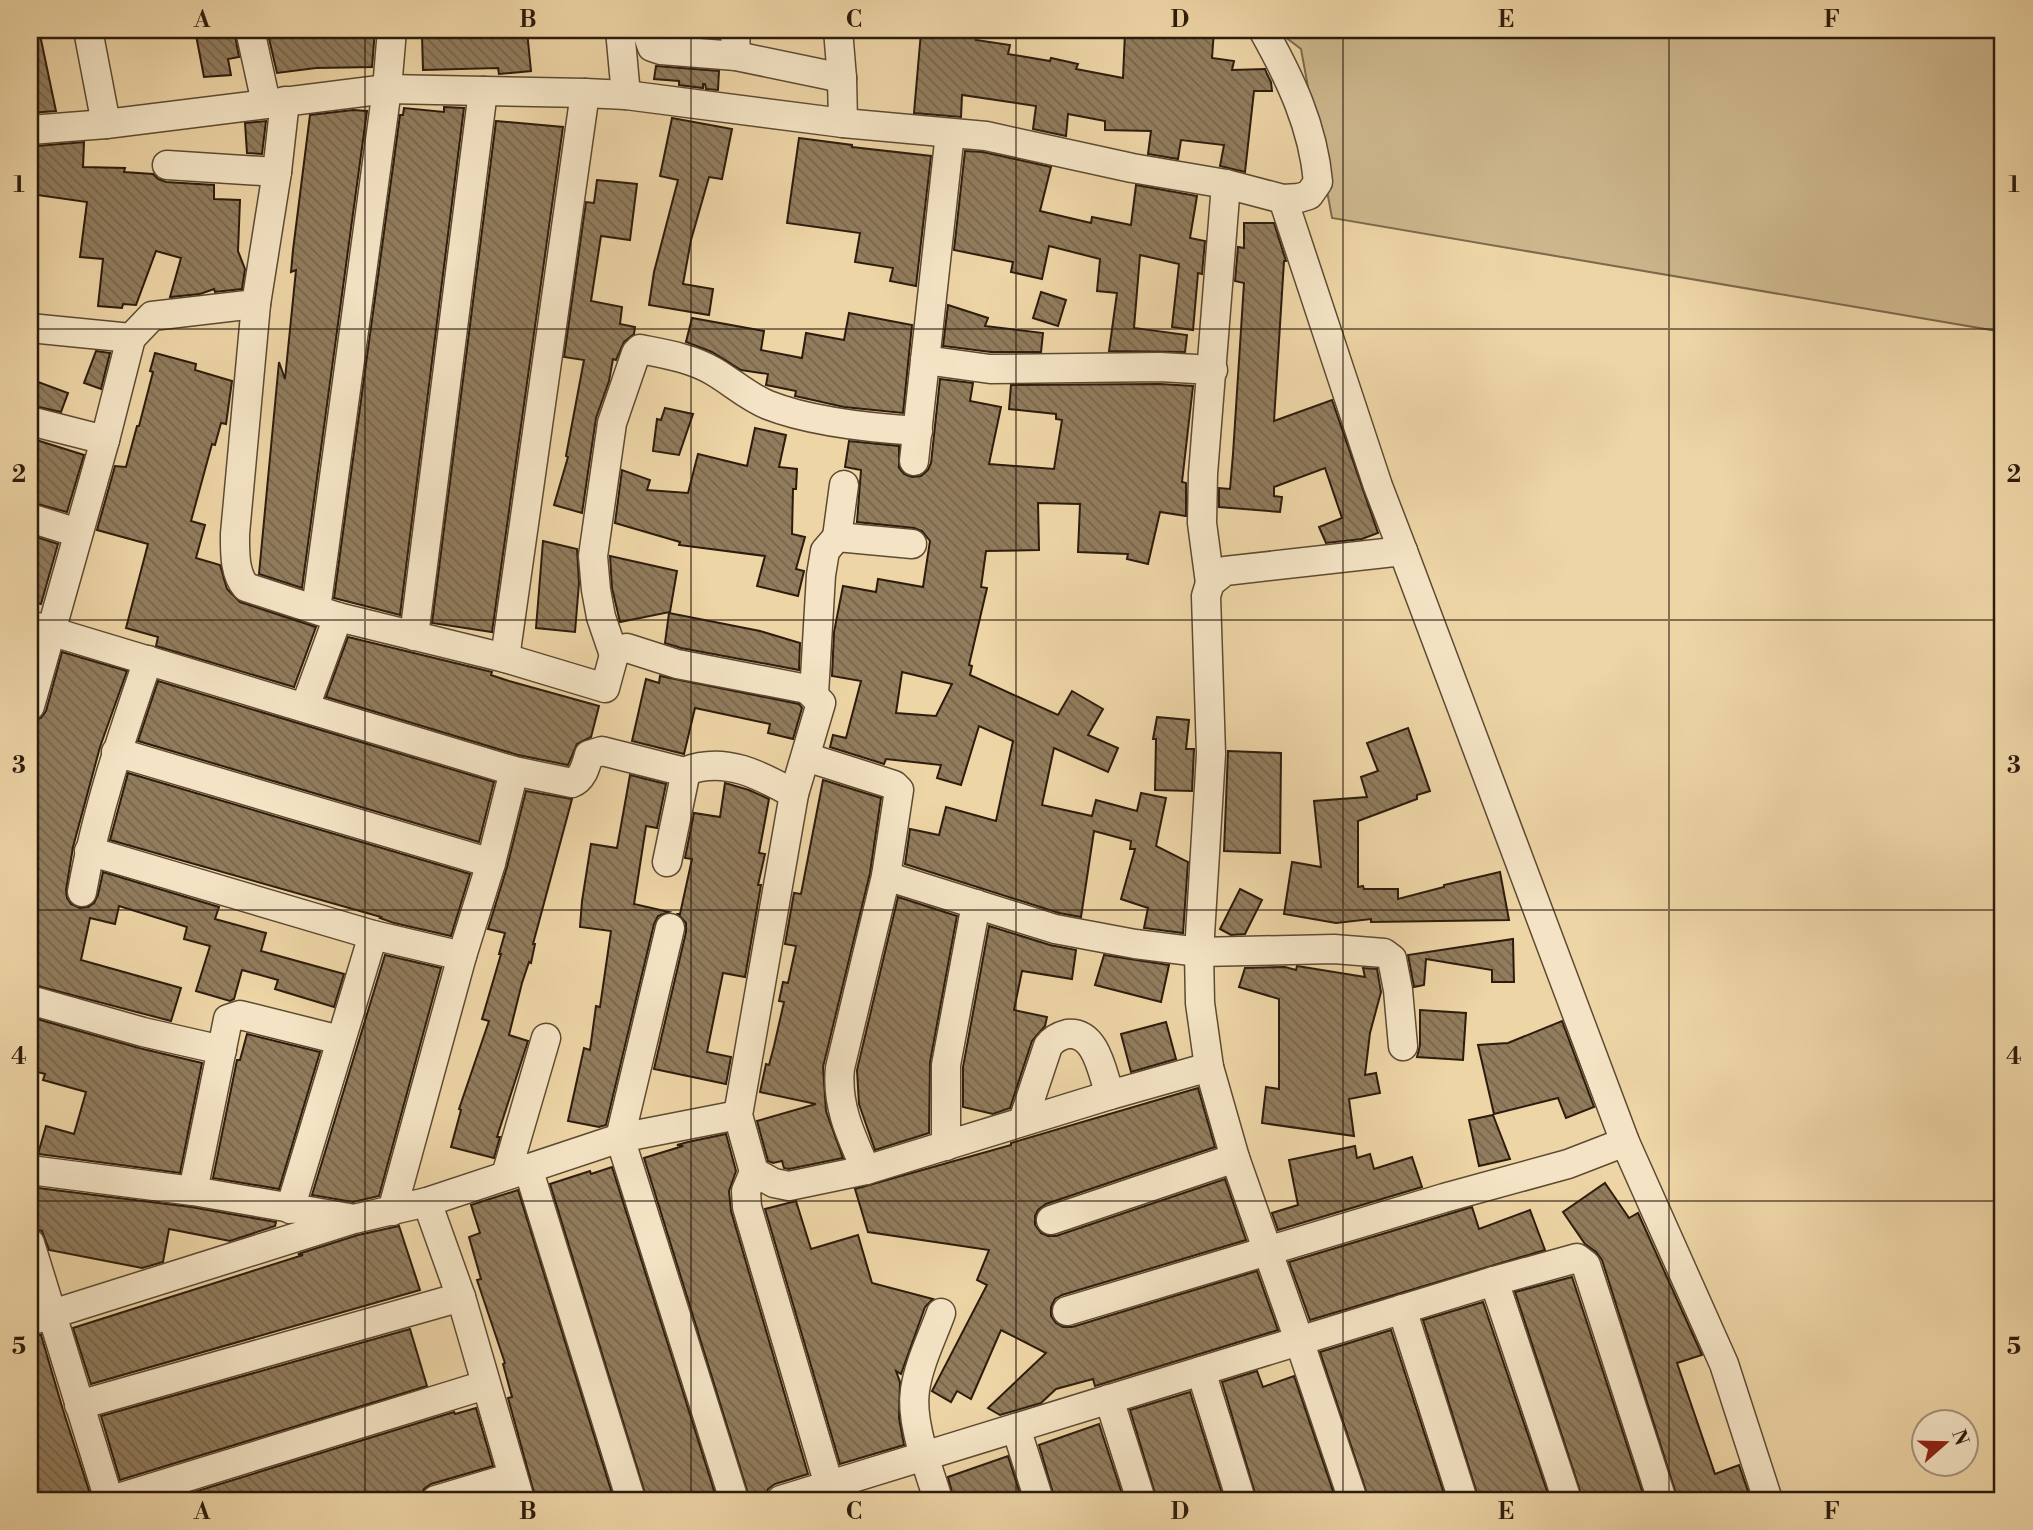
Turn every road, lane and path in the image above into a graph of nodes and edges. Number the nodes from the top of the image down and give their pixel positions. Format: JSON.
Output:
{"nodes":[{"id":1,"x":88,"y":30,"type":"edge"},
{"id":2,"x":250,"y":30,"type":"edge"},
{"id":3,"x":392,"y":30,"type":"edge"},
{"id":4,"x":620,"y":30,"type":"edge"},
{"id":5,"x":646,"y":30,"type":"edge"},
{"id":6,"x":838,"y":30,"type":"edge"},
{"id":7,"x":1263,"y":30,"type":"edge"},
{"id":8,"x":736,"y":43,"type":"edge"},
{"id":9,"x":842,"y":78,"type":"junction"},
{"id":10,"x":387,"y":89,"type":"junction"},
{"id":11,"x":484,"y":91,"type":"junction"},
{"id":12,"x":585,"y":93,"type":"junction"},
{"id":13,"x":626,"y":95,"type":"junction"},
{"id":14,"x":276,"y":102,"type":"junction"},
{"id":15,"x":843,"y":122,"type":"junction"},
{"id":16,"x":106,"y":124,"type":"junction"},
{"id":17,"x":30,"y":130,"type":"edge"},
{"id":18,"x":950,"y":133,"type":"junction"},
{"id":19,"x":167,"y":165,"type":"dead end"},
{"id":20,"x":277,"y":172,"type":"junction"},
{"id":21,"x":1226,"y":184,"type":"junction"},
{"id":22,"x":1283,"y":200,"type":"junction"},
{"id":23,"x":256,"y":304,"type":"junction"},
{"id":24,"x":30,"y":328,"type":"edge"},
{"id":25,"x":131,"y":338,"type":"junction"},
{"id":26,"x":925,"y":360,"type":"junction"},
{"id":27,"x":1213,"y":370,"type":"junction"},
{"id":28,"x":30,"y":421,"type":"edge"},
{"id":29,"x":918,"y":430,"type":"junction"},
{"id":30,"x":105,"y":440,"type":"junction"},
{"id":31,"x":914,"y":461,"type":"dead end"},
{"id":32,"x":844,"y":485,"type":"dead end"},
{"id":33,"x":30,"y":519,"type":"edge"},
{"id":34,"x":78,"y":533,"type":"junction"},
{"id":35,"x":838,"y":537,"type":"junction"},
{"id":36,"x":912,"y":544,"type":"dead end"},
{"id":37,"x":1403,"y":551,"type":"junction"},
{"id":38,"x":1210,"y":583,"type":"junction"},
{"id":39,"x":327,"y":613,"type":"junction"},
{"id":40,"x":40,"y":627,"type":"edge"},
{"id":41,"x":414,"y":636,"type":"junction"},
{"id":42,"x":614,"y":654,"type":"junction"},
{"id":43,"x":505,"y":658,"type":"junction"},
{"id":44,"x":148,"y":660,"type":"junction"},
{"id":45,"x":814,"y":694,"type":"junction"},
{"id":46,"x":30,"y":706,"type":"edge"},
{"id":47,"x":305,"y":707,"type":"junction"},
{"id":48,"x":116,"y":752,"type":"junction"},
{"id":49,"x":806,"y":757,"type":"junction"},
{"id":50,"x":514,"y":771,"type":"junction"},
{"id":51,"x":685,"y":772,"type":"junction"},
{"id":52,"x":794,"y":794,"type":"junction"},
{"id":53,"x":89,"y":851,"type":"junction"},
{"id":54,"x":667,"y":862,"type":"dead end"},
{"id":55,"x":491,"y":863,"type":"junction"},
{"id":56,"x":886,"y":876,"type":"junction"},
{"id":57,"x":82,"y":892,"type":"dead end"},
{"id":58,"x":976,"y":904,"type":"junction"},
{"id":59,"x":670,"y":928,"type":"dead end"},
{"id":60,"x":373,"y":935,"type":"junction"},
{"id":61,"x":1199,"y":952,"type":"junction"},
{"id":62,"x":461,"y":956,"type":"junction"},
{"id":63,"x":30,"y":1000,"type":"edge"},
{"id":64,"x":546,"y":1038,"type":"dead end"},
{"id":65,"x":340,"y":1040,"type":"junction"},
{"id":66,"x":1404,"y":1046,"type":"dead end"},
{"id":67,"x":222,"y":1049,"type":"junction"},
{"id":68,"x":1209,"y":1067,"type":"junction"},
{"id":69,"x":1110,"y":1095,"type":"junction"},
{"id":70,"x":738,"y":1115,"type":"junction"},
{"id":71,"x":1023,"y":1121,"type":"junction"},
{"id":72,"x":620,"y":1138,"type":"junction"},
{"id":73,"x":1625,"y":1142,"type":"junction"},
{"id":74,"x":946,"y":1146,"type":"junction"},
{"id":75,"x":1235,"y":1158,"type":"junction"},
{"id":76,"x":30,"y":1170,"type":"edge"},
{"id":77,"x":866,"y":1170,"type":"junction"},
{"id":78,"x":517,"y":1172,"type":"junction"},
{"id":79,"x":754,"y":1172,"type":"junction"},
{"id":80,"x":192,"y":1191,"type":"junction"},
{"id":81,"x":427,"y":1202,"type":"junction"},
{"id":82,"x":290,"y":1209,"type":"junction"},
{"id":83,"x":392,"y":1211,"type":"junction"},
{"id":84,"x":354,"y":1219,"type":"junction"},
{"id":85,"x":1052,"y":1220,"type":"dead end"},
{"id":86,"x":30,"y":1243,"type":"edge"},
{"id":87,"x":1268,"y":1250,"type":"junction"},
{"id":88,"x":1494,"y":1280,"type":"junction"},
{"id":89,"x":461,"y":1297,"type":"junction"},
{"id":90,"x":1402,"y":1309,"type":"junction"},
{"id":91,"x":1067,"y":1311,"type":"dead end"},
{"id":92,"x":941,"y":1313,"type":"dead end"},
{"id":93,"x":40,"y":1318,"type":"edge"},
{"id":94,"x":1299,"y":1340,"type":"junction"},
{"id":95,"x":1201,"y":1371,"type":"junction"},
{"id":96,"x":485,"y":1385,"type":"junction"},
{"id":97,"x":1109,"y":1399,"type":"junction"},
{"id":98,"x":79,"y":1405,"type":"junction"},
{"id":99,"x":1016,"y":1428,"type":"junction"},
{"id":100,"x":924,"y":1455,"type":"junction"},
{"id":101,"x":829,"y":1485,"type":"junction"},
{"id":102,"x":516,"y":1489,"type":"edge"},
{"id":103,"x":110,"y":1500,"type":"edge"},
{"id":104,"x":436,"y":1500,"type":"edge"},
{"id":105,"x":631,"y":1500,"type":"edge"},
{"id":106,"x":734,"y":1500,"type":"edge"},
{"id":107,"x":781,"y":1500,"type":"edge"},
{"id":108,"x":938,"y":1500,"type":"edge"},
{"id":109,"x":1039,"y":1500,"type":"edge"},
{"id":110,"x":1141,"y":1500,"type":"edge"},
{"id":111,"x":1241,"y":1500,"type":"edge"},
{"id":112,"x":1353,"y":1500,"type":"edge"},
{"id":113,"x":1463,"y":1500,"type":"edge"},
{"id":114,"x":1567,"y":1500,"type":"edge"},
{"id":115,"x":1662,"y":1500,"type":"edge"},
{"id":116,"x":1768,"y":1500,"type":"edge"}],
"edges":[{"from":1,"to":16,"type":"street"},
{"from":2,"to":14,"type":"street"},
{"from":3,"to":10,"type":"street"},
{"from":4,"to":13,"type":"street"},
{"from":5,"to":8,"type":"street"},
{"from":6,"to":9,"type":"street"},
{"from":7,"to":22,"type":"street"},
{"from":8,"to":9,"type":"street"},
{"from":9,"to":15,"type":"street"},
{"from":10,"to":11,"type":"street"},
{"from":10,"to":14,"type":"street"},
{"from":10,"to":39,"type":"street"},
{"from":11,"to":12,"type":"street"},
{"from":11,"to":41,"type":"street"},
{"from":12,"to":13,"type":"street"},
{"from":12,"to":43,"type":"street"},
{"from":13,"to":15,"type":"street"},
{"from":14,"to":16,"type":"street"},
{"from":14,"to":20,"type":"street"},
{"from":15,"to":18,"type":"street"},
{"from":16,"to":17,"type":"street"},
{"from":18,"to":21,"type":"street"},
{"from":18,"to":26,"type":"street"},
{"from":19,"to":20,"type":"street"},
{"from":20,"to":23,"type":"street"},
{"from":21,"to":22,"type":"street"},
{"from":21,"to":27,"type":"street"},
{"from":22,"to":37,"type":"street"},
{"from":23,"to":25,"type":"street"},
{"from":23,"to":39,"type":"street"},
{"from":24,"to":25,"type":"street"},
{"from":25,"to":30,"type":"street"},
{"from":26,"to":27,"type":"street"},
{"from":26,"to":29,"type":"street"},
{"from":27,"to":38,"type":"street"},
{"from":28,"to":30,"type":"street"},
{"from":29,"to":31,"type":"street"},
{"from":29,"to":42,"type":"street"},
{"from":30,"to":34,"type":"street"},
{"from":32,"to":35,"type":"street"},
{"from":33,"to":34,"type":"street"},
{"from":34,"to":40,"type":"street"},
{"from":35,"to":36,"type":"street"},
{"from":35,"to":45,"type":"street"},
{"from":37,"to":38,"type":"street"},
{"from":37,"to":73,"type":"street"},
{"from":38,"to":61,"type":"street"},
{"from":39,"to":41,"type":"street"},
{"from":39,"to":47,"type":"street"},
{"from":40,"to":44,"type":"street"},
{"from":40,"to":46,"type":"street"},
{"from":41,"to":43,"type":"street"},
{"from":42,"to":43,"type":"street"},
{"from":42,"to":45,"type":"street"},
{"from":44,"to":47,"type":"street"},
{"from":44,"to":48,"type":"street"},
{"from":45,"to":49,"type":"street"},
{"from":47,"to":50,"type":"street"},
{"from":48,"to":53,"type":"street"},
{"from":48,"to":55,"type":"street"},
{"from":49,"to":52,"type":"street"},
{"from":49,"to":56,"type":"street"},
{"from":50,"to":51,"type":"street"},
{"from":50,"to":55,"type":"street"},
{"from":51,"to":52,"type":"street"},
{"from":51,"to":54,"type":"street"},
{"from":52,"to":70,"type":"street"},
{"from":53,"to":57,"type":"street"},
{"from":53,"to":60,"type":"street"},
{"from":55,"to":62,"type":"street"},
{"from":56,"to":58,"type":"street"},
{"from":56,"to":77,"type":"street"},
{"from":58,"to":61,"type":"street"},
{"from":58,"to":74,"type":"street"},
{"from":59,"to":72,"type":"street"},
{"from":60,"to":62,"type":"street"},
{"from":60,"to":65,"type":"street"},
{"from":61,"to":66,"type":"street"},
{"from":61,"to":68,"type":"street"},
{"from":62,"to":83,"type":"street"},
{"from":63,"to":67,"type":"street"},
{"from":64,"to":78,"type":"street"},
{"from":65,"to":67,"type":"street"},
{"from":65,"to":82,"type":"street"},
{"from":67,"to":80,"type":"street"},
{"from":68,"to":69,"type":"street"},
{"from":68,"to":75,"type":"street"},
{"from":69,"to":71,"type":"street"},
{"from":69,"to":71,"type":"street"},
{"from":70,"to":72,"type":"street"},
{"from":70,"to":79,"type":"street"},
{"from":71,"to":74,"type":"street"},
{"from":72,"to":78,"type":"street"},
{"from":72,"to":106,"type":"street"},
{"from":73,"to":87,"type":"street"},
{"from":73,"to":116,"type":"street"},
{"from":74,"to":77,"type":"street"},
{"from":75,"to":85,"type":"street"},
{"from":75,"to":87,"type":"street"},
{"from":76,"to":80,"type":"street"},
{"from":77,"to":79,"type":"street"},
{"from":78,"to":81,"type":"street"},
{"from":78,"to":105,"type":"street"},
{"from":79,"to":101,"type":"street"},
{"from":80,"to":82,"type":"street"},
{"from":81,"to":83,"type":"street"},
{"from":81,"to":89,"type":"street"},
{"from":82,"to":84,"type":"street"},
{"from":83,"to":84,"type":"street"},
{"from":84,"to":93,"type":"street"},
{"from":86,"to":93,"type":"street"},
{"from":87,"to":91,"type":"street"},
{"from":87,"to":94,"type":"street"},
{"from":88,"to":90,"type":"street"},
{"from":88,"to":114,"type":"street"},
{"from":88,"to":115,"type":"street"},
{"from":89,"to":96,"type":"street"},
{"from":89,"to":98,"type":"street"},
{"from":90,"to":94,"type":"street"},
{"from":90,"to":113,"type":"street"},
{"from":92,"to":100,"type":"street"},
{"from":93,"to":98,"type":"street"},
{"from":94,"to":95,"type":"street"},
{"from":94,"to":112,"type":"street"},
{"from":95,"to":97,"type":"street"},
{"from":95,"to":111,"type":"street"},
{"from":96,"to":102,"type":"street"},
{"from":96,"to":103,"type":"street"},
{"from":97,"to":99,"type":"street"},
{"from":97,"to":110,"type":"street"},
{"from":98,"to":103,"type":"street"},
{"from":99,"to":100,"type":"street"},
{"from":99,"to":109,"type":"street"},
{"from":100,"to":101,"type":"street"},
{"from":100,"to":108,"type":"street"},
{"from":101,"to":107,"type":"street"},
{"from":102,"to":104,"type":"street"}]}
